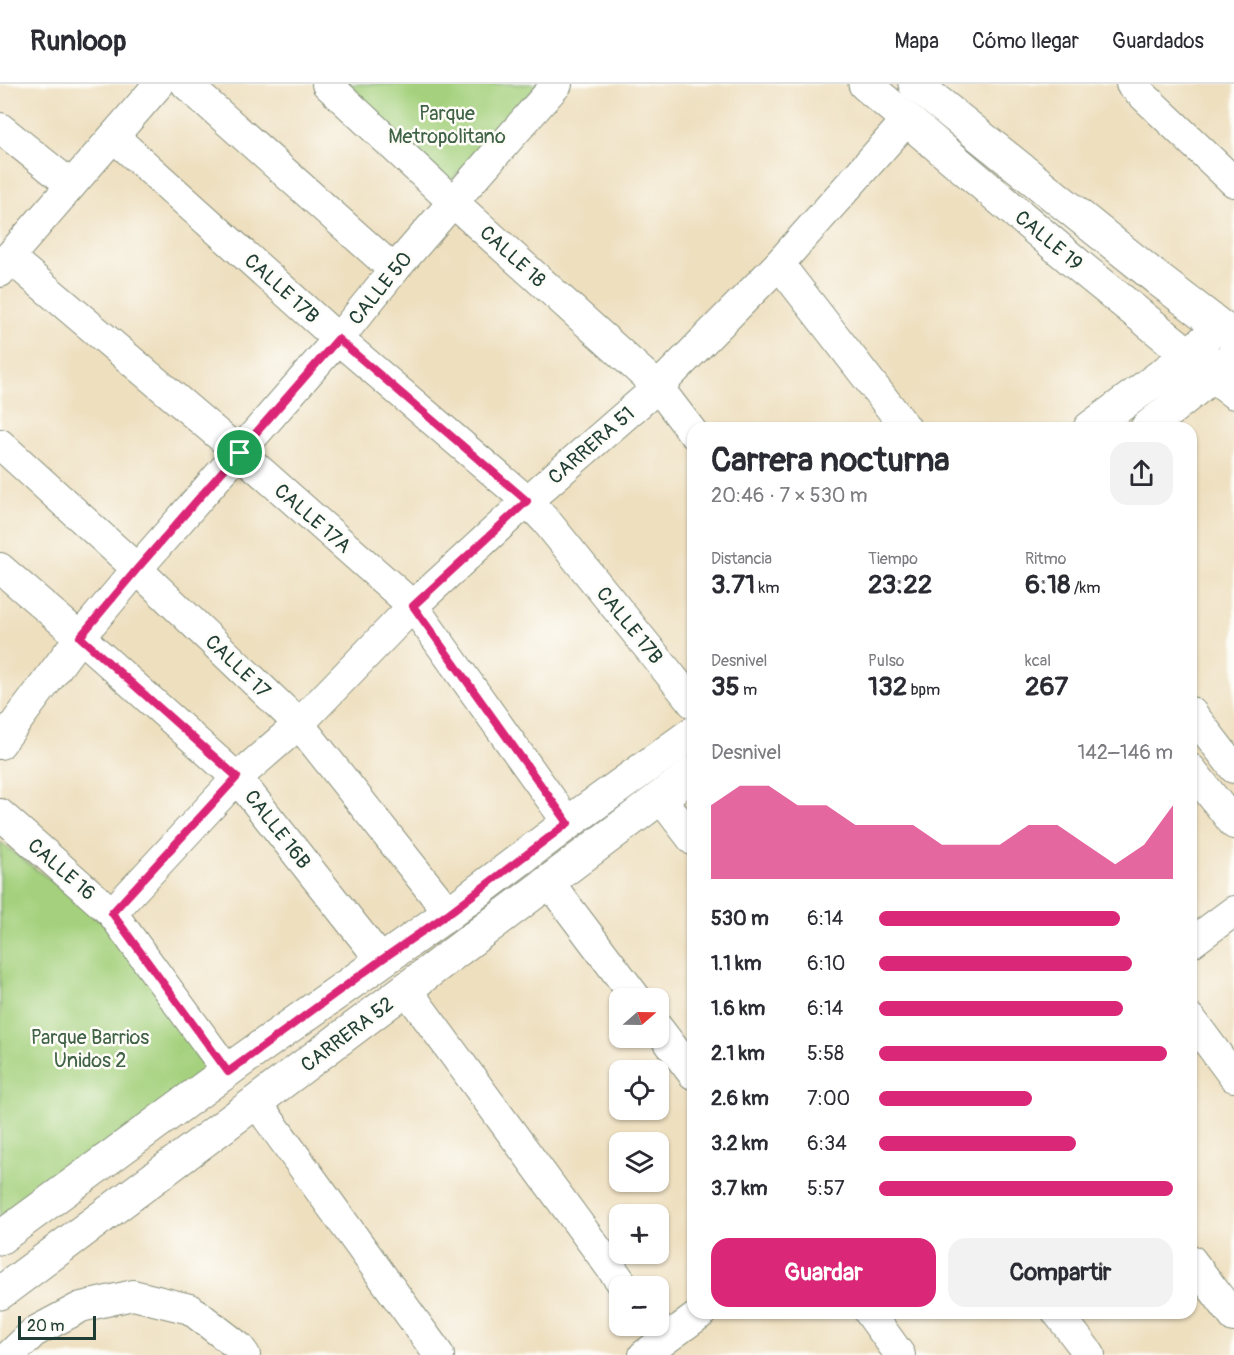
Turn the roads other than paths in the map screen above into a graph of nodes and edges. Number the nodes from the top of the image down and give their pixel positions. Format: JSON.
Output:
{"nodes":[{"id":1,"x":159,"y":84,"type":"edge"},
{"id":2,"x":186,"y":84,"type":"edge"},
{"id":3,"x":327,"y":84,"type":"edge"},
{"id":4,"x":557,"y":84,"type":"edge"},
{"id":5,"x":865,"y":84,"type":"edge"},
{"id":6,"x":915,"y":84,"type":"edge"},
{"id":7,"x":1131,"y":84,"type":"edge"},
{"id":8,"x":907,"y":120,"type":"junction"},
{"id":9,"x":0,"y":128,"type":"edge"},
{"id":10,"x":114,"y":138,"type":"junction"},
{"id":11,"x":1234,"y":182,"type":"edge"},
{"id":12,"x":71,"y":185,"type":"junction"},
{"id":13,"x":453,"y":202,"type":"junction"},
{"id":14,"x":779,"y":264,"type":"junction"},
{"id":15,"x":4,"y":265,"type":"edge"},
{"id":16,"x":394,"y":270,"type":"junction"},
{"id":17,"x":1230,"y":326,"type":"edge"},
{"id":18,"x":338,"y":339,"type":"junction"},
{"id":19,"x":1217,"y":371,"type":"edge"},
{"id":20,"x":658,"y":387,"type":"junction"},
{"id":21,"x":901,"y":422,"type":"edge"},
{"id":22,"x":1103,"y":422,"type":"edge"},
{"id":23,"x":1154,"y":422,"type":"edge"},
{"id":24,"x":687,"y":425,"type":"edge"},
{"id":25,"x":0,"y":444,"type":"edge"},
{"id":26,"x":240,"y":453,"type":"junction"},
{"id":27,"x":527,"y":501,"type":"junction"},
{"id":28,"x":0,"y":568,"type":"edge"},
{"id":29,"x":137,"y":569,"type":"junction"},
{"id":30,"x":413,"y":606,"type":"junction"},
{"id":31,"x":80,"y":637,"type":"junction"},
{"id":32,"x":687,"y":696,"type":"edge"},
{"id":33,"x":9,"y":710,"type":"edge"},
{"id":34,"x":1197,"y":720,"type":"edge"},
{"id":35,"x":299,"y":724,"type":"junction"},
{"id":36,"x":687,"y":737,"type":"edge"},
{"id":37,"x":0,"y":744,"type":"edge"},
{"id":38,"x":1234,"y":768,"type":"edge"},
{"id":39,"x":237,"y":777,"type":"junction"},
{"id":40,"x":687,"y":777,"type":"edge"},
{"id":41,"x":1197,"y":777,"type":"edge"},
{"id":42,"x":660,"y":797,"type":"junction"},
{"id":43,"x":0,"y":814,"type":"edge"},
{"id":44,"x":568,"y":823,"type":"junction"},
{"id":45,"x":1234,"y":824,"type":"edge"},
{"id":46,"x":687,"y":832,"type":"edge"},
{"id":47,"x":548,"y":881,"type":"junction"},
{"id":48,"x":1234,"y":911,"type":"edge"},
{"id":49,"x":112,"y":913,"type":"junction"},
{"id":50,"x":449,"y":913,"type":"junction"},
{"id":51,"x":1197,"y":939,"type":"edge"},
{"id":52,"x":381,"y":960,"type":"junction"},
{"id":53,"x":629,"y":988,"type":"edge"},
{"id":54,"x":406,"y":989,"type":"junction"},
{"id":55,"x":1197,"y":1027,"type":"edge"},
{"id":56,"x":669,"y":1042,"type":"edge"},
{"id":57,"x":687,"y":1066,"type":"edge"},
{"id":58,"x":228,"y":1072,"type":"junction"},
{"id":59,"x":1234,"y":1077,"type":"edge"},
{"id":60,"x":256,"y":1102,"type":"junction"},
{"id":61,"x":46,"y":1205,"type":"junction"},
{"id":62,"x":0,"y":1238,"type":"edge"},
{"id":63,"x":70,"y":1240,"type":"junction"},
{"id":64,"x":1197,"y":1268,"type":"edge"},
{"id":65,"x":617,"y":1276,"type":"edge"},
{"id":66,"x":0,"y":1293,"type":"edge"},
{"id":67,"x":1234,"y":1317,"type":"edge"},
{"id":68,"x":692,"y":1319,"type":"edge"},
{"id":69,"x":874,"y":1319,"type":"edge"},
{"id":70,"x":1062,"y":1319,"type":"edge"},
{"id":71,"x":654,"y":1340,"type":"edge"},
{"id":72,"x":10,"y":1355,"type":"edge"},
{"id":73,"x":245,"y":1355,"type":"edge"},
{"id":74,"x":439,"y":1355,"type":"edge"},
{"id":75,"x":900,"y":1355,"type":"edge"},
{"id":76,"x":1090,"y":1355,"type":"edge"}],
"edges":[{"from":1,"to":10,"type":"street"},
{"from":2,"to":16,"type":"street"},
{"from":3,"to":13,"type":"street","name":"CALLE 18"},
{"from":4,"to":13,"type":"street","name":"CALLE 50"},
{"from":5,"to":8,"type":"main road","name":"CALLE 19"},
{"from":6,"to":17,"type":"main road","name":"CALLE 19"},
{"from":7,"to":11,"type":"street"},
{"from":8,"to":14,"type":"street","name":"CARRERA 51"},
{"from":8,"to":19,"type":"main road","name":"CALLE 19"},
{"from":9,"to":12,"type":"street"},
{"from":10,"to":12,"type":"street"},
{"from":10,"to":18,"type":"street","name":"CALLE 17B"},
{"from":12,"to":15,"type":"street"},
{"from":13,"to":16,"type":"street","name":"CALLE 50"},
{"from":13,"to":20,"type":"street","name":"CALLE 18"},
{"from":14,"to":20,"type":"street","name":"CARRERA 51"},
{"from":14,"to":21,"type":"street"},
{"from":15,"to":26,"type":"street","name":"CALLE 17A"},
{"from":16,"to":18,"type":"street","name":"CALLE 50"},
{"from":17,"to":19,"type":"main road"},
{"from":18,"to":26,"type":"street","name":"CALLE 50"},
{"from":18,"to":27,"type":"street","name":"CALLE 17B"},
{"from":19,"to":22,"type":"main road"},
{"from":19,"to":23,"type":"main road"},
{"from":20,"to":24,"type":"street","name":"CALLE 18"},
{"from":20,"to":27,"type":"street","name":"CARRERA 51"},
{"from":25,"to":29,"type":"street","name":"CALLE 17"},
{"from":26,"to":29,"type":"street","name":"CALLE 50"},
{"from":26,"to":30,"type":"street","name":"CALLE 17A"},
{"from":27,"to":30,"type":"street","name":"CARRERA 51"},
{"from":27,"to":32,"type":"street","name":"CALLE 17B"},
{"from":28,"to":31,"type":"street","name":"CALLE 16B"},
{"from":29,"to":31,"type":"street","name":"CALLE 50"},
{"from":29,"to":35,"type":"street","name":"CALLE 17"},
{"from":30,"to":35,"type":"street","name":"CARRERA 51"},
{"from":30,"to":44,"type":"street","name":"CALLE 17A"},
{"from":31,"to":33,"type":"street","name":"CALLE 50"},
{"from":31,"to":39,"type":"street","name":"CALLE 16B"},
{"from":33,"to":37,"type":"street","name":"CALLE 50"},
{"from":34,"to":38,"type":"street"},
{"from":35,"to":39,"type":"street","name":"CARRERA 51"},
{"from":35,"to":50,"type":"street","name":"CALLE 17"},
{"from":36,"to":44,"type":"main road","name":"CARRERA 52"},
{"from":39,"to":49,"type":"street","name":"CARRERA 51"},
{"from":39,"to":52,"type":"street","name":"CALLE 16B"},
{"from":40,"to":42,"type":"main road","name":"CARRERA 52"},
{"from":41,"to":45,"type":"street"},
{"from":42,"to":46,"type":"street"},
{"from":42,"to":47,"type":"main road","name":"CARRERA 52"},
{"from":43,"to":49,"type":"street","name":"CALLE 16"},
{"from":44,"to":50,"type":"main road","name":"CARRERA 52"},
{"from":47,"to":53,"type":"street"},
{"from":47,"to":54,"type":"main road","name":"CARRERA 52"},
{"from":48,"to":51,"type":"street"},
{"from":49,"to":58,"type":"street","name":"CALLE 16"},
{"from":50,"to":52,"type":"main road","name":"CARRERA 52"},
{"from":52,"to":58,"type":"main road","name":"CARRERA 52"},
{"from":54,"to":60,"type":"main road","name":"CARRERA 52"},
{"from":54,"to":65,"type":"street"},
{"from":55,"to":59,"type":"street"},
{"from":56,"to":57,"type":"street"},
{"from":58,"to":61,"type":"main road","name":"CARRERA 52"},
{"from":60,"to":63,"type":"main road","name":"CARRERA 52"},
{"from":60,"to":74,"type":"street"},
{"from":61,"to":62,"type":"main road","name":"CARRERA 52"},
{"from":61,"to":63,"type":"main road"},
{"from":63,"to":66,"type":"main road","name":"CARRERA 52"},
{"from":64,"to":67,"type":"street"},
{"from":68,"to":71,"type":"street"},
{"from":69,"to":75,"type":"street"},
{"from":70,"to":76,"type":"street"},
{"from":72,"to":73,"type":"street"}]}
